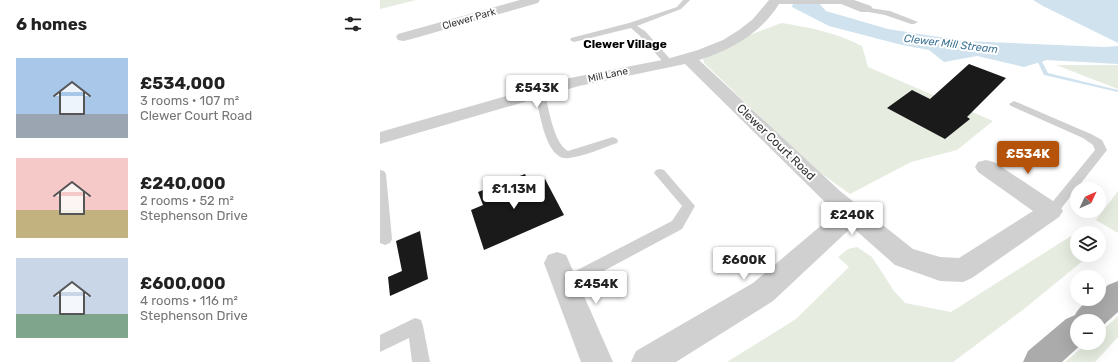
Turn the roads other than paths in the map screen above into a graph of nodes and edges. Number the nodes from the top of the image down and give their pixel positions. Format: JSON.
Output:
{"nodes":[{"id":1,"x":534,"y":0,"type":"edge"},
{"id":2,"x":687,"y":0,"type":"edge"},
{"id":3,"x":775,"y":0,"type":"edge"},
{"id":4,"x":787,"y":0,"type":"edge"},
{"id":5,"x":843,"y":0,"type":"edge"},
{"id":6,"x":820,"y":1,"type":"edge"},
{"id":7,"x":866,"y":9,"type":"joint"},
{"id":8,"x":914,"y":22,"type":"dead end"},
{"id":9,"x":632,"y":25,"type":"junction"},
{"id":10,"x":403,"y":37,"type":"dead end"},
{"id":11,"x":574,"y":40,"type":"dead end"},
{"id":12,"x":678,"y":60,"type":"junction"},
{"id":13,"x":540,"y":92,"type":"junction"},
{"id":14,"x":1014,"y":104,"type":"dead end"},
{"id":15,"x":380,"y":138,"type":"edge"},
{"id":16,"x":613,"y":141,"type":"dead end"},
{"id":17,"x":986,"y":167,"type":"dead end"},
{"id":18,"x":660,"y":173,"type":"dead end"},
{"id":19,"x":380,"y":174,"type":"edge"},
{"id":20,"x":381,"y":196,"type":"edge"},
{"id":21,"x":1051,"y":212,"type":"junction"},
{"id":22,"x":852,"y":214,"type":"junction"},
{"id":23,"x":385,"y":239,"type":"dead end"},
{"id":24,"x":561,"y":273,"type":"joint"},
{"id":25,"x":1118,"y":294,"type":"edge"},
{"id":26,"x":1095,"y":314,"type":"edge"},
{"id":27,"x":1070,"y":335,"type":"edge"},
{"id":28,"x":380,"y":344,"type":"edge"},
{"id":29,"x":421,"y":362,"type":"edge"},
{"id":30,"x":597,"y":362,"type":"edge"},
{"id":31,"x":647,"y":362,"type":"edge"},
{"id":32,"x":1039,"y":362,"type":"edge"}],
"edges":[{"from":1,"to":10,"type":"street","name":"Clewer Park"},
{"from":2,"to":9,"type":"lane"},
{"from":3,"to":4,"type":"street"},
{"from":3,"to":12,"type":"street","name":"Mill Lane"},
{"from":4,"to":6,"type":"street"},
{"from":5,"to":6,"type":"street"},
{"from":5,"to":7,"type":"street"},
{"from":7,"to":8,"type":"lane"},
{"from":9,"to":11,"type":"lane"},
{"from":9,"to":12,"type":"lane"},
{"from":12,"to":13,"type":"street","name":"Mill Lane"},
{"from":12,"to":22,"type":"street","name":"Clewer Court Road"},
{"from":13,"to":15,"type":"street","name":"Mill Lane"},
{"from":13,"to":16,"type":"lane"},
{"from":14,"to":21,"type":"lane"},
{"from":17,"to":21,"type":"street"},
{"from":18,"to":24,"type":"lane"},
{"from":19,"to":20,"type":"lane"},
{"from":20,"to":23,"type":"lane"},
{"from":21,"to":22,"type":"street","name":"Clewer Court Road"},
{"from":22,"to":31,"type":"street"},
{"from":24,"to":30,"type":"street"},
{"from":25,"to":26,"type":"main road"},
{"from":27,"to":32,"type":"main road"},
{"from":28,"to":29,"type":"lane"}]}
